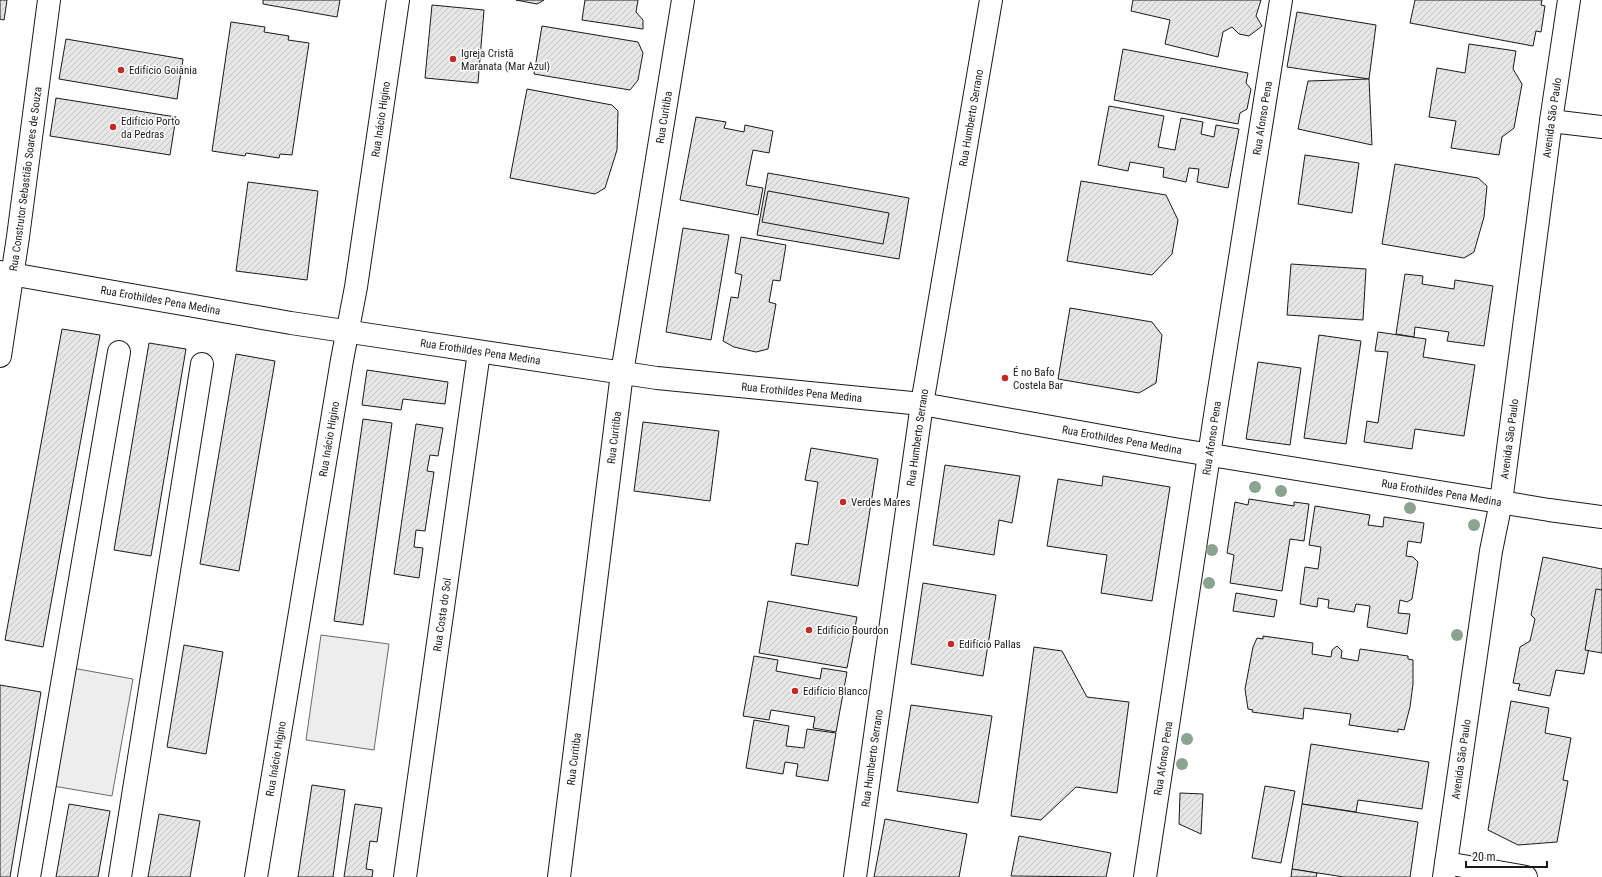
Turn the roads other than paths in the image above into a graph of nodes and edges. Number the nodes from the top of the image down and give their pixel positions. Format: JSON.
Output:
{"nodes":[{"id":1,"x":49,"y":0,"type":"edge"},
{"id":2,"x":398,"y":0,"type":"edge"},
{"id":3,"x":683,"y":0,"type":"edge"},
{"id":4,"x":990,"y":0,"type":"edge"},
{"id":5,"x":1281,"y":0,"type":"edge"},
{"id":6,"x":1570,"y":0,"type":"edge"},
{"id":7,"x":1551,"y":121,"type":"junction"},
{"id":8,"x":1602,"y":127,"type":"edge"},
{"id":9,"x":6,"y":272,"type":"edge"},
{"id":10,"x":347,"y":331,"type":"junction"},
{"id":11,"x":120,"y":352,"type":"dead end"},
{"id":12,"x":479,"y":352,"type":"junction"},
{"id":13,"x":0,"y":356,"type":"edge"},
{"id":14,"x":202,"y":364,"type":"dead end"},
{"id":15,"x":622,"y":373,"type":"junction"},
{"id":16,"x":922,"y":404,"type":"junction"},
{"id":17,"x":1209,"y":454,"type":"junction"},
{"id":18,"x":1501,"y":502,"type":"junction"},
{"id":19,"x":1602,"y":517,"type":"edge"},
{"id":20,"x":1445,"y":870,"type":"edge"},
{"id":21,"x":29,"y":877,"type":"edge"},
{"id":22,"x":120,"y":877,"type":"edge"},
{"id":23,"x":256,"y":877,"type":"edge"},
{"id":24,"x":405,"y":877,"type":"edge"},
{"id":25,"x":559,"y":877,"type":"edge"},
{"id":26,"x":855,"y":877,"type":"edge"},
{"id":27,"x":1145,"y":877,"type":"edge"},
{"id":28,"x":1526,"y":877,"type":"edge"}],
"edges":[{"from":1,"to":9,"type":"street","name":"Rua Construtor Sebastião Soares de Souza"},
{"from":2,"to":10,"type":"street","name":"Rua Inácio Higino"},
{"from":3,"to":15,"type":"street","name":"Rua Curitiba"},
{"from":4,"to":16,"type":"street","name":"Rua Humberto Serrano"},
{"from":5,"to":17,"type":"street","name":"Rua Afonso Pena"},
{"from":6,"to":7,"type":"street","name":"Avenida São Paulo"},
{"from":7,"to":8,"type":"street"},
{"from":7,"to":18,"type":"street","name":"Avenida São Paulo"},
{"from":9,"to":10,"type":"street","name":"Rua Erothildes Pena Medina"},
{"from":9,"to":13,"type":"street","name":"Rua Construtor Sebastião Soares de Souza"},
{"from":10,"to":12,"type":"street","name":"Rua Erothildes Pena Medina"},
{"from":10,"to":23,"type":"street","name":"Rua Inácio Higino"},
{"from":11,"to":21,"type":"street"},
{"from":12,"to":15,"type":"street","name":"Rua Erothildes Pena Medina"},
{"from":12,"to":24,"type":"street","name":"Rua Costa do Sol"},
{"from":14,"to":22,"type":"street"},
{"from":15,"to":16,"type":"street","name":"Rua Erothildes Pena Medina"},
{"from":15,"to":25,"type":"street","name":"Rua Curitiba"},
{"from":16,"to":17,"type":"street","name":"Rua Erothildes Pena Medina"},
{"from":16,"to":26,"type":"street","name":"Rua Humberto Serrano"},
{"from":17,"to":18,"type":"street","name":"Rua Erothildes Pena Medina"},
{"from":17,"to":27,"type":"street","name":"Rua Afonso Pena"},
{"from":18,"to":19,"type":"street","name":"Rua Erothildes Pena Medina"},
{"from":18,"to":20,"type":"street","name":"Avenida São Paulo"},
{"from":20,"to":28,"type":"street"}]}
